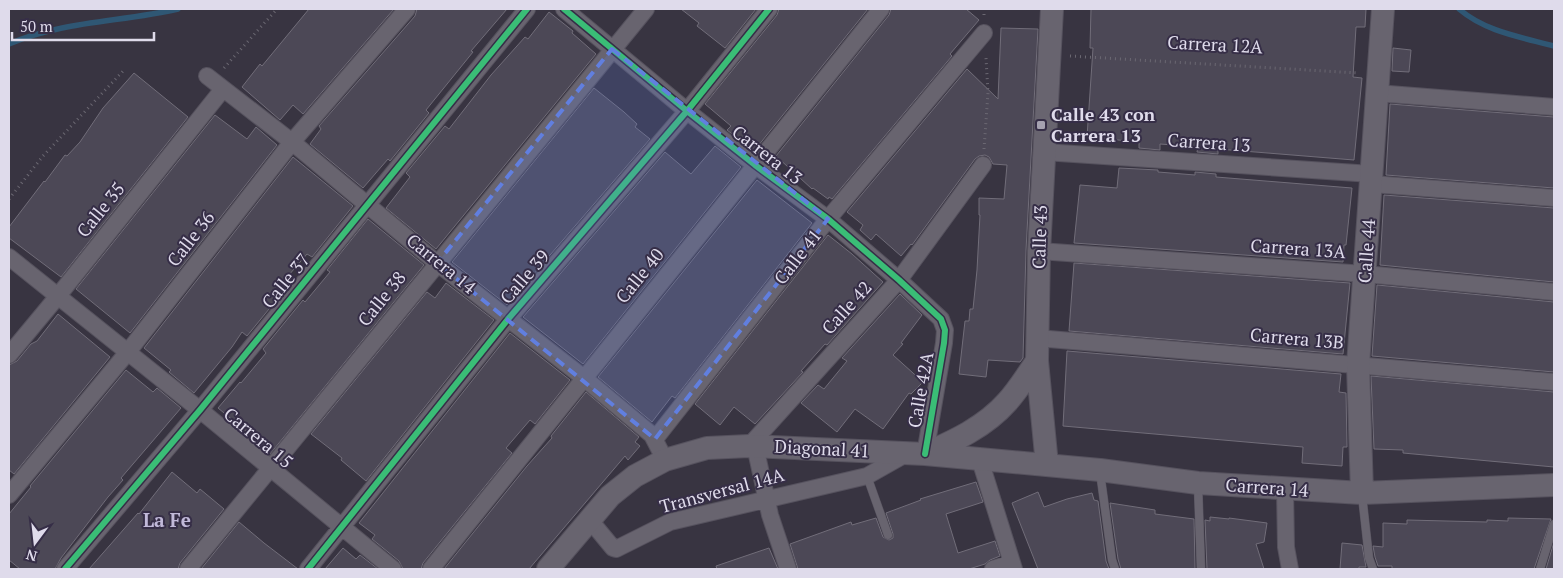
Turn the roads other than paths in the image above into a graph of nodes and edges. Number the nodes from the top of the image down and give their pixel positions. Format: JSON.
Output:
{"nodes":[{"id":1,"x":407,"y":9,"type":"edge"},
{"id":2,"x":527,"y":9,"type":"edge"},
{"id":3,"x":564,"y":9,"type":"edge"},
{"id":4,"x":646,"y":9,"type":"edge"},
{"id":5,"x":769,"y":9,"type":"edge"},
{"id":6,"x":881,"y":9,"type":"edge"},
{"id":7,"x":1052,"y":9,"type":"edge"},
{"id":8,"x":1383,"y":9,"type":"edge"},
{"id":9,"x":984,"y":33,"type":"road end"},
{"id":10,"x":612,"y":49,"type":"junction"},
{"id":11,"x":215,"y":82,"type":"joint"},
{"id":12,"x":1377,"y":84,"type":"junction"},
{"id":13,"x":1554,"y":107,"type":"edge"},
{"id":14,"x":687,"y":111,"type":"junction"},
{"id":15,"x":292,"y":142,"type":"junction"},
{"id":16,"x":1044,"y":152,"type":"junction"},
{"id":17,"x":755,"y":165,"type":"junction"},
{"id":18,"x":983,"y":165,"type":"road end"},
{"id":19,"x":1372,"y":179,"type":"junction"},
{"id":20,"x":1554,"y":198,"type":"edge"},
{"id":21,"x":368,"y":204,"type":"junction"},
{"id":22,"x":828,"y":219,"type":"junction"},
{"id":23,"x":1039,"y":251,"type":"junction"},
{"id":24,"x":9,"y":256,"type":"edge"},
{"id":25,"x":437,"y":263,"type":"junction"},
{"id":26,"x":1365,"y":274,"type":"junction"},
{"id":27,"x":899,"y":280,"type":"junction"},
{"id":28,"x":1554,"y":292,"type":"edge"},
{"id":29,"x":58,"y":296,"type":"junction"},
{"id":30,"x":509,"y":318,"type":"junction"},
{"id":31,"x":945,"y":330,"type":"joint"},
{"id":32,"x":1037,"y":338,"type":"junction"},
{"id":33,"x":127,"y":353,"type":"junction"},
{"id":34,"x":9,"y":355,"type":"edge"},
{"id":35,"x":1036,"y":361,"type":"junction"},
{"id":36,"x":1358,"y":364,"type":"junction"},
{"id":37,"x":584,"y":378,"type":"junction"},
{"id":38,"x":1554,"y":382,"type":"edge"},
{"id":39,"x":200,"y":410,"type":"junction"},
{"id":40,"x":655,"y":439,"type":"junction"},
{"id":41,"x":752,"y":446,"type":"junction"},
{"id":42,"x":915,"y":454,"type":"junction"},
{"id":43,"x":665,"y":460,"type":"junction"},
{"id":44,"x":980,"y":460,"type":"junction"},
{"id":45,"x":1047,"y":465,"type":"junction"},
{"id":46,"x":270,"y":468,"type":"junction"},
{"id":47,"x":1100,"y":470,"type":"junction"},
{"id":48,"x":867,"y":476,"type":"junction"},
{"id":49,"x":1198,"y":483,"type":"junction"},
{"id":50,"x":1554,"y":485,"type":"edge"},
{"id":51,"x":1285,"y":490,"type":"junction"},
{"id":52,"x":1362,"y":493,"type":"junction"},
{"id":53,"x":9,"y":495,"type":"edge"},
{"id":54,"x":767,"y":499,"type":"junction"},
{"id":55,"x":590,"y":519,"type":"junction"},
{"id":56,"x":1554,"y":524,"type":"edge"},
{"id":57,"x":342,"y":527,"type":"junction"},
{"id":58,"x":888,"y":535,"type":"dead end"},
{"id":59,"x":1013,"y":566,"type":"edge"},
{"id":60,"x":65,"y":569,"type":"edge"},
{"id":61,"x":188,"y":569,"type":"edge"},
{"id":62,"x":308,"y":569,"type":"edge"},
{"id":63,"x":392,"y":569,"type":"edge"},
{"id":64,"x":431,"y":569,"type":"edge"},
{"id":65,"x":548,"y":569,"type":"edge"},
{"id":66,"x":788,"y":569,"type":"edge"},
{"id":67,"x":993,"y":569,"type":"edge"},
{"id":68,"x":1115,"y":569,"type":"edge"},
{"id":69,"x":1201,"y":569,"type":"edge"},
{"id":70,"x":1290,"y":569,"type":"edge"},
{"id":71,"x":1373,"y":569,"type":"edge"},
{"id":72,"x":1540,"y":569,"type":"edge"}],
"edges":[{"from":1,"to":15,"type":"street","name":"Calle 36"},
{"from":2,"to":21,"type":"street","name":"Calle 37"},
{"from":3,"to":10,"type":"street","name":"Carrera 13"},
{"from":4,"to":10,"type":"street","name":"Calle 38"},
{"from":5,"to":14,"type":"street","name":"Calle 39"},
{"from":6,"to":17,"type":"street","name":"Calle 40"},
{"from":7,"to":16,"type":"main road","name":"Calle 43"},
{"from":8,"to":12,"type":"main road","name":"Calle 44"},
{"from":9,"to":22,"type":"street","name":"Calle 41"},
{"from":10,"to":14,"type":"street","name":"Carrera 13"},
{"from":10,"to":25,"type":"street","name":"Calle 38"},
{"from":11,"to":15,"type":"street","name":"Carrera 14"},
{"from":11,"to":29,"type":"street","name":"Calle 35"},
{"from":12,"to":13,"type":"street"},
{"from":12,"to":19,"type":"main road","name":"Calle 44"},
{"from":14,"to":17,"type":"street","name":"Carrera 13"},
{"from":14,"to":30,"type":"street","name":"Calle 39"},
{"from":15,"to":21,"type":"street","name":"Carrera 14"},
{"from":15,"to":33,"type":"street","name":"Calle 36"},
{"from":16,"to":19,"type":"street","name":"Carrera 13"},
{"from":16,"to":23,"type":"main road","name":"Calle 43"},
{"from":17,"to":22,"type":"street","name":"Carrera 13"},
{"from":17,"to":37,"type":"street","name":"Calle 40"},
{"from":18,"to":27,"type":"street","name":"Calle 42"},
{"from":19,"to":20,"type":"street","name":"Carrera 13"},
{"from":19,"to":26,"type":"main road","name":"Calle 44"},
{"from":21,"to":25,"type":"street","name":"Carrera 14"},
{"from":21,"to":39,"type":"street","name":"Calle 37"},
{"from":22,"to":27,"type":"street","name":"Carrera 13"},
{"from":22,"to":40,"type":"street","name":"Calle 41"},
{"from":23,"to":26,"type":"street","name":"Carrera 13A"},
{"from":23,"to":32,"type":"main road","name":"Calle 43"},
{"from":24,"to":29,"type":"street","name":"Carrera 15"},
{"from":25,"to":30,"type":"street","name":"Carrera 14"},
{"from":25,"to":46,"type":"street","name":"Calle 38"},
{"from":26,"to":28,"type":"street","name":"Carrera 13A"},
{"from":26,"to":36,"type":"main road","name":"Calle 44"},
{"from":27,"to":31,"type":"street","name":"Carrera 13"},
{"from":27,"to":41,"type":"street","name":"Calle 42"},
{"from":29,"to":33,"type":"street","name":"Carrera 15"},
{"from":29,"to":34,"type":"street","name":"Calle 35"},
{"from":30,"to":37,"type":"street","name":"Carrera 14"},
{"from":30,"to":57,"type":"street","name":"Calle 39"},
{"from":31,"to":42,"type":"street","name":"Calle 42A"},
{"from":32,"to":35,"type":"main road","name":"Calle 43"},
{"from":32,"to":36,"type":"street","name":"Carrera 13B"},
{"from":33,"to":39,"type":"street","name":"Carrera 15"},
{"from":33,"to":53,"type":"street","name":"Calle 36"},
{"from":35,"to":42,"type":"main road"},
{"from":35,"to":45,"type":"main road","name":"Calle 43"},
{"from":36,"to":38,"type":"street","name":"Carrera 13B"},
{"from":36,"to":52,"type":"main road","name":"Calle 44"},
{"from":37,"to":40,"type":"street","name":"Carrera 14"},
{"from":37,"to":64,"type":"street","name":"Calle 40"},
{"from":39,"to":46,"type":"street","name":"Carrera 15"},
{"from":39,"to":60,"type":"street","name":"Calle 37"},
{"from":40,"to":43,"type":"street","name":"Carrera 14"},
{"from":41,"to":42,"type":"main road","name":"Diagonal 41"},
{"from":41,"to":43,"type":"main road","name":"Diagonal 41"},
{"from":41,"to":54,"type":"street"},
{"from":42,"to":44,"type":"main road","name":"Diagonal 41"},
{"from":42,"to":48,"type":"street","name":"Transversal 14A"},
{"from":43,"to":55,"type":"main road"},
{"from":44,"to":45,"type":"main road","name":"Carrera 14"},
{"from":44,"to":59,"type":"street"},
{"from":45,"to":47,"type":"main road","name":"Carrera 14"},
{"from":46,"to":57,"type":"street","name":"Carrera 15"},
{"from":46,"to":61,"type":"street","name":"Calle 38"},
{"from":47,"to":49,"type":"main road","name":"Carrera 14"},
{"from":47,"to":68,"type":"lane"},
{"from":48,"to":54,"type":"street","name":"Transversal 14A"},
{"from":48,"to":58,"type":"lane"},
{"from":49,"to":51,"type":"main road","name":"Carrera 14"},
{"from":49,"to":69,"type":"lane"},
{"from":50,"to":52,"type":"main road","name":"Carrera 14"},
{"from":51,"to":52,"type":"main road","name":"Carrera 14"},
{"from":51,"to":70,"type":"street"},
{"from":52,"to":71,"type":"lane"},
{"from":54,"to":55,"type":"street","name":"Transversal 14A"},
{"from":54,"to":66,"type":"street"},
{"from":55,"to":65,"type":"main road"},
{"from":56,"to":72,"type":"lane"},
{"from":57,"to":62,"type":"street","name":"Calle 39"},
{"from":57,"to":63,"type":"street","name":"Carrera 15"},
{"from":59,"to":67,"type":"street"}]}
